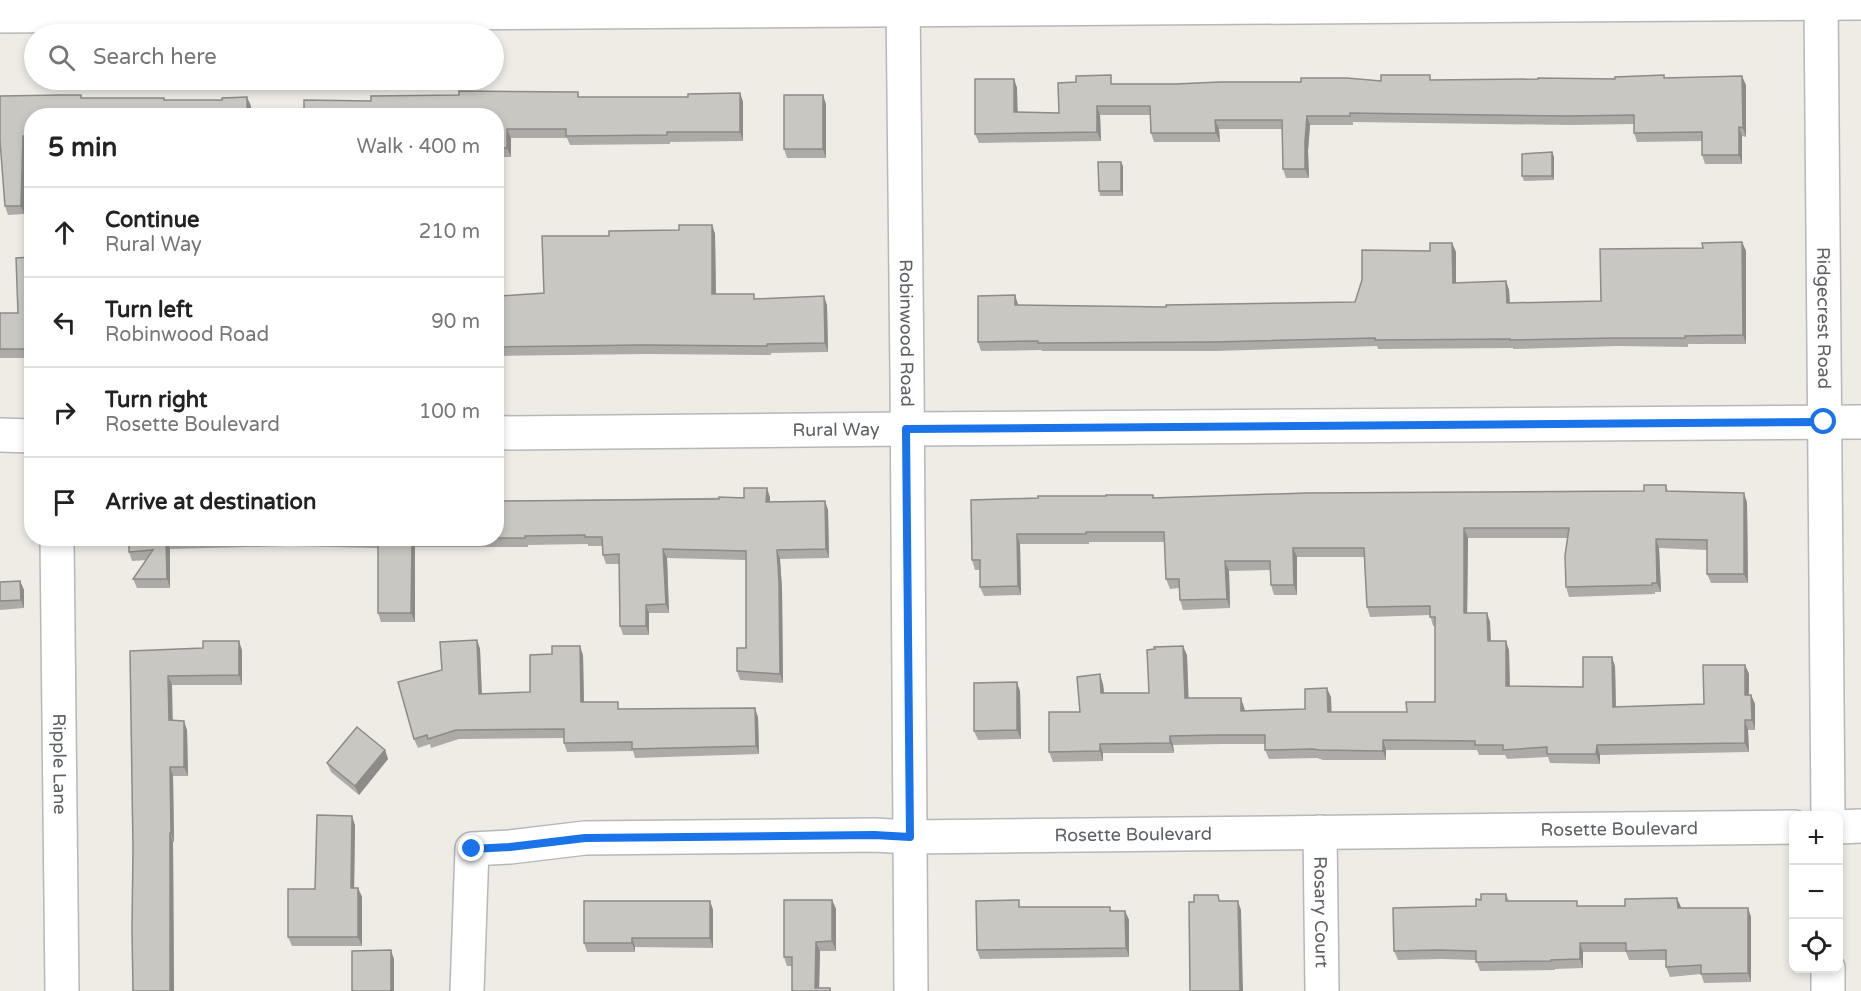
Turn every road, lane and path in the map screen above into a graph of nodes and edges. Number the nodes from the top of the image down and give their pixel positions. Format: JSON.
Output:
{"nodes":[{"id":1,"x":1821,"y":2,"type":"edge"},
{"id":2,"x":1861,"y":3,"type":"edge"},
{"id":3,"x":903,"y":4,"type":"edge"},
{"id":4,"x":0,"y":16,"type":"edge"},
{"id":5,"x":1824,"y":422,"type":"junction"},
{"id":6,"x":1861,"y":422,"type":"edge"},
{"id":7,"x":906,"y":429,"type":"junction"},
{"id":8,"x":504,"y":433,"type":"edge"},
{"id":9,"x":0,"y":435,"type":"edge"},
{"id":10,"x":24,"y":436,"type":"edge"},
{"id":11,"x":57,"y":546,"type":"edge"},
{"id":12,"x":1828,"y":811,"type":"edge"},
{"id":13,"x":1843,"y":826,"type":"edge"},
{"id":14,"x":1861,"y":826,"type":"edge"},
{"id":15,"x":1789,"y":827,"type":"edge"},
{"id":16,"x":1320,"y":832,"type":"junction"},
{"id":17,"x":910,"y":837,"type":"junction"},
{"id":18,"x":1828,"y":973,"type":"edge"},
{"id":19,"x":62,"y":991,"type":"edge"},
{"id":20,"x":467,"y":991,"type":"edge"},
{"id":21,"x":911,"y":991,"type":"edge"},
{"id":22,"x":1322,"y":991,"type":"edge"},
{"id":23,"x":1828,"y":991,"type":"edge"}],
"edges":[{"from":1,"to":2,"type":"street"},
{"from":1,"to":3,"type":"street"},
{"from":1,"to":5,"type":"street","name":"Ridgecrest Road"},
{"from":3,"to":4,"type":"street"},
{"from":3,"to":7,"type":"street","name":"Robinwood Road"},
{"from":5,"to":6,"type":"street","name":"Rural Way"},
{"from":5,"to":7,"type":"street","name":"Rural Way"},
{"from":5,"to":12,"type":"street","name":"Ridgecrest Road"},
{"from":7,"to":8,"type":"street","name":"Rural Way"},
{"from":7,"to":17,"type":"street","name":"Robinwood Road"},
{"from":9,"to":10,"type":"street"},
{"from":11,"to":19,"type":"street","name":"Ripple Lane"},
{"from":13,"to":14,"type":"street"},
{"from":15,"to":16,"type":"street","name":"Rosette Boulevard"},
{"from":16,"to":17,"type":"street","name":"Rosette Boulevard"},
{"from":16,"to":22,"type":"street","name":"Rosary Court"},
{"from":17,"to":20,"type":"street","name":"Rosette Boulevard"},
{"from":17,"to":21,"type":"street","name":"Robinwood Road"},
{"from":18,"to":23,"type":"street"}]}
